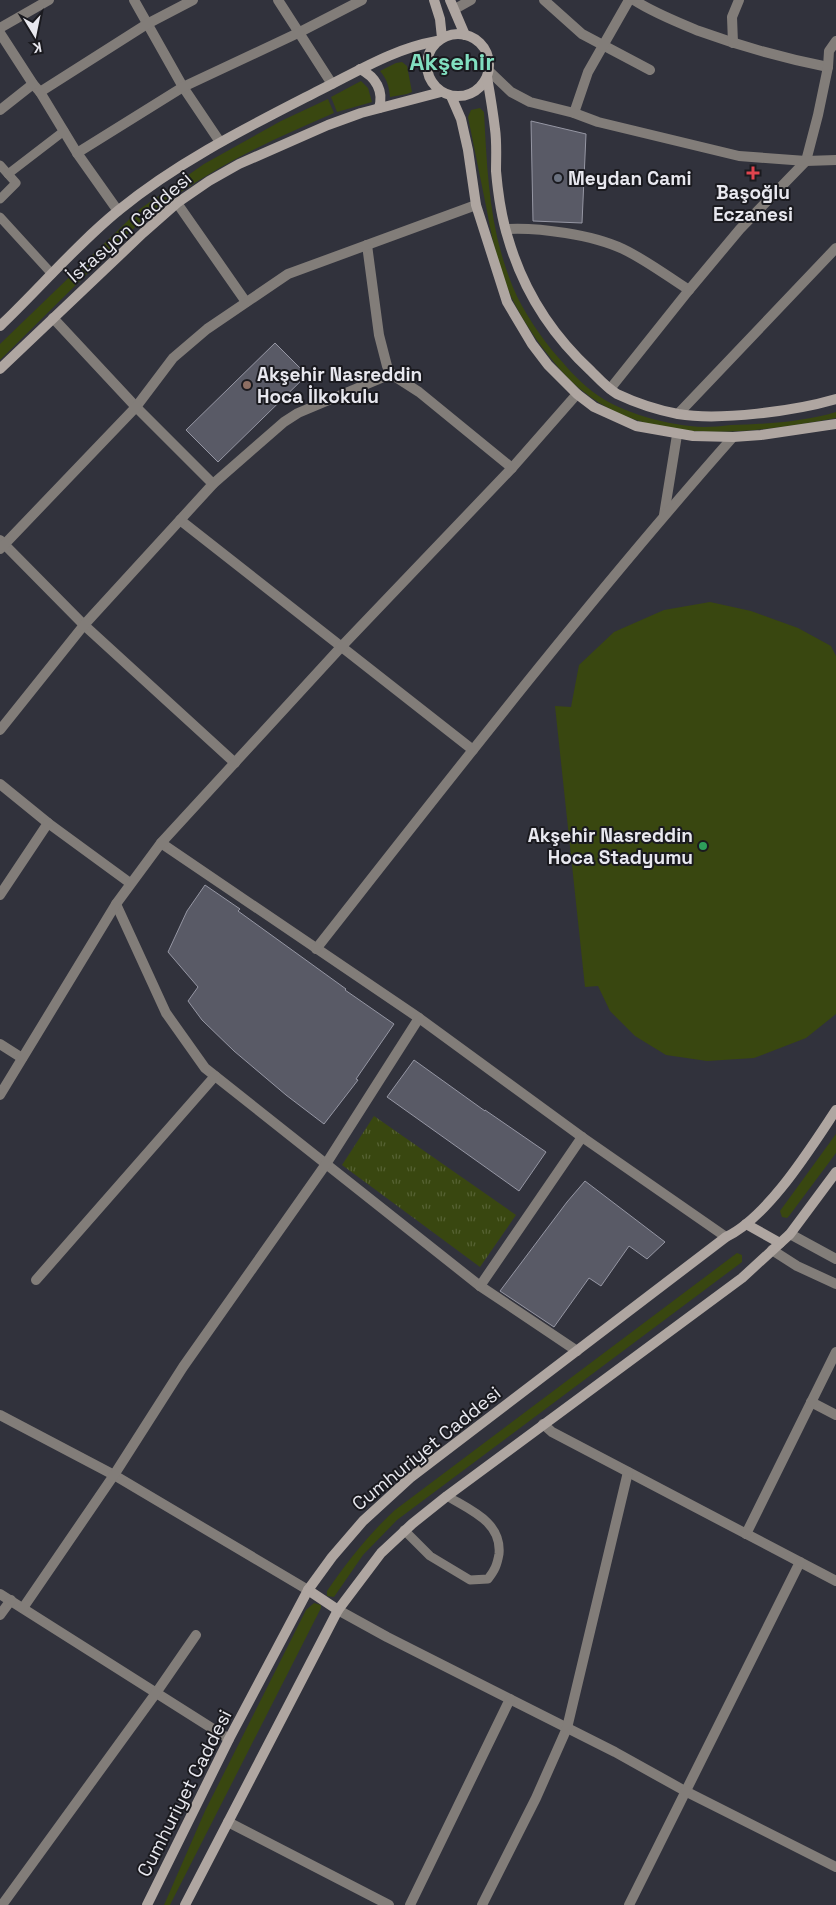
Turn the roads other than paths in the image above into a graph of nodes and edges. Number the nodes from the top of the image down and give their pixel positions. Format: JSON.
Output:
{"nodes":[{"id":1,"x":49,"y":0,"type":"edge"},
{"id":2,"x":134,"y":0,"type":"edge"},
{"id":3,"x":193,"y":0,"type":"edge"},
{"id":4,"x":278,"y":0,"type":"edge"},
{"id":5,"x":362,"y":0,"type":"edge"},
{"id":6,"x":434,"y":0,"type":"edge"},
{"id":7,"x":471,"y":0,"type":"edge"},
{"id":8,"x":544,"y":0,"type":"edge"},
{"id":9,"x":629,"y":0,"type":"edge"},
{"id":10,"x":634,"y":0,"type":"edge"},
{"id":11,"x":739,"y":0,"type":"edge"},
{"id":12,"x":453,"y":4,"type":"edge"},
{"id":13,"x":147,"y":24,"type":"junction"},
{"id":14,"x":0,"y":28,"type":"edge"},
{"id":15,"x":0,"y":33,"type":"edge"},
{"id":16,"x":298,"y":33,"type":"junction"},
{"id":17,"x":466,"y":35,"type":"junction"},
{"id":18,"x":440,"y":39,"type":"junction"},
{"id":19,"x":836,"y":41,"type":"edge"},
{"id":20,"x":733,"y":43,"type":"junction"},
{"id":21,"x":602,"y":46,"type":"junction"},
{"id":22,"x":828,"y":67,"type":"junction"},
{"id":23,"x":360,"y":70,"type":"junction"},
{"id":24,"x":650,"y":70,"type":"dead end"},
{"id":25,"x":488,"y":74,"type":"junction"},
{"id":26,"x":332,"y":84,"type":"junction"},
{"id":27,"x":184,"y":87,"type":"junction"},
{"id":28,"x":36,"y":88,"type":"junction"},
{"id":29,"x":441,"y":92,"type":"junction"},
{"id":30,"x":452,"y":96,"type":"junction"},
{"id":31,"x":379,"y":108,"type":"junction"},
{"id":32,"x":0,"y":110,"type":"edge"},
{"id":33,"x":574,"y":113,"type":"junction"},
{"id":34,"x":64,"y":131,"type":"junction"},
{"id":35,"x":220,"y":142,"type":"junction"},
{"id":36,"x":77,"y":153,"type":"junction"},
{"id":37,"x":836,"y":160,"type":"edge"},
{"id":38,"x":806,"y":161,"type":"junction"},
{"id":39,"x":0,"y":165,"type":"edge"},
{"id":40,"x":8,"y":174,"type":"junction"},
{"id":41,"x":0,"y":199,"type":"edge"},
{"id":42,"x":177,"y":203,"type":"junction"},
{"id":43,"x":476,"y":205,"type":"junction"},
{"id":44,"x":118,"y":211,"type":"junction"},
{"id":45,"x":0,"y":217,"type":"edge"},
{"id":46,"x":506,"y":229,"type":"junction"},
{"id":47,"x":367,"y":245,"type":"junction"},
{"id":48,"x":836,"y":248,"type":"edge"},
{"id":49,"x":52,"y":274,"type":"junction"},
{"id":50,"x":689,"y":290,"type":"junction"},
{"id":51,"x":246,"y":302,"type":"junction"},
{"id":52,"x":52,"y":318,"type":"junction"},
{"id":53,"x":0,"y":326,"type":"edge"},
{"id":54,"x":0,"y":369,"type":"edge"},
{"id":55,"x":391,"y":374,"type":"junction"},
{"id":56,"x":610,"y":389,"type":"junction"},
{"id":57,"x":577,"y":394,"type":"junction"},
{"id":58,"x":836,"y":400,"type":"edge"},
{"id":59,"x":136,"y":407,"type":"junction"},
{"id":60,"x":678,"y":414,"type":"junction"},
{"id":61,"x":836,"y":424,"type":"edge"},
{"id":62,"x":677,"y":435,"type":"junction"},
{"id":63,"x":733,"y":437,"type":"junction"},
{"id":64,"x":512,"y":468,"type":"junction"},
{"id":65,"x":213,"y":484,"type":"junction"},
{"id":66,"x":664,"y":516,"type":"junction"},
{"id":67,"x":180,"y":520,"type":"junction"},
{"id":68,"x":2,"y":545,"type":"edge"},
{"id":69,"x":84,"y":625,"type":"junction"},
{"id":70,"x":342,"y":646,"type":"junction"},
{"id":71,"x":0,"y":730,"type":"edge"},
{"id":72,"x":473,"y":750,"type":"junction"},
{"id":73,"x":235,"y":763,"type":"junction"},
{"id":74,"x":0,"y":784,"type":"edge"},
{"id":75,"x":48,"y":823,"type":"junction"},
{"id":76,"x":161,"y":843,"type":"junction"},
{"id":77,"x":130,"y":883,"type":"junction"},
{"id":78,"x":0,"y":895,"type":"edge"},
{"id":79,"x":116,"y":904,"type":"junction"},
{"id":80,"x":316,"y":949,"type":"junction"},
{"id":81,"x":418,"y":1018,"type":"junction"},
{"id":82,"x":0,"y":1044,"type":"edge"},
{"id":83,"x":22,"y":1058,"type":"junction"},
{"id":84,"x":215,"y":1076,"type":"junction"},
{"id":85,"x":0,"y":1095,"type":"edge"},
{"id":86,"x":836,"y":1110,"type":"edge"},
{"id":87,"x":582,"y":1137,"type":"junction"},
{"id":88,"x":326,"y":1164,"type":"junction"},
{"id":89,"x":836,"y":1172,"type":"edge"},
{"id":90,"x":746,"y":1224,"type":"junction"},
{"id":91,"x":790,"y":1234,"type":"junction"},
{"id":92,"x":726,"y":1237,"type":"junction"},
{"id":93,"x":776,"y":1246,"type":"junction"},
{"id":94,"x":836,"y":1260,"type":"edge"},
{"id":95,"x":36,"y":1280,"type":"dead end"},
{"id":96,"x":836,"y":1284,"type":"edge"},
{"id":97,"x":480,"y":1286,"type":"junction"},
{"id":98,"x":577,"y":1351,"type":"junction"},
{"id":99,"x":836,"y":1352,"type":"edge"},
{"id":100,"x":811,"y":1402,"type":"junction"},
{"id":101,"x":0,"y":1415,"type":"edge"},
{"id":102,"x":836,"y":1415,"type":"edge"},
{"id":103,"x":543,"y":1424,"type":"junction"},
{"id":104,"x":628,"y":1472,"type":"junction"},
{"id":105,"x":114,"y":1476,"type":"junction"},
{"id":106,"x":447,"y":1496,"type":"junction"},
{"id":107,"x":404,"y":1530,"type":"junction"},
{"id":108,"x":746,"y":1534,"type":"junction"},
{"id":109,"x":800,"y":1562,"type":"junction"},
{"id":110,"x":836,"y":1581,"type":"edge"},
{"id":111,"x":308,"y":1590,"type":"junction"},
{"id":112,"x":0,"y":1594,"type":"edge"},
{"id":113,"x":11,"y":1600,"type":"junction"},
{"id":114,"x":23,"y":1608,"type":"junction"},
{"id":115,"x":338,"y":1610,"type":"junction"},
{"id":116,"x":0,"y":1615,"type":"edge"},
{"id":117,"x":196,"y":1635,"type":"dead end"},
{"id":118,"x":156,"y":1693,"type":"junction"},
{"id":119,"x":510,"y":1699,"type":"junction"},
{"id":120,"x":567,"y":1728,"type":"junction"},
{"id":121,"x":229,"y":1739,"type":"junction"},
{"id":122,"x":686,"y":1791,"type":"junction"},
{"id":123,"x":228,"y":1822,"type":"junction"},
{"id":124,"x":836,"y":1867,"type":"edge"},
{"id":125,"x":2,"y":1905,"type":"edge"},
{"id":126,"x":147,"y":1905,"type":"edge"},
{"id":127,"x":185,"y":1905,"type":"edge"},
{"id":128,"x":389,"y":1905,"type":"edge"},
{"id":129,"x":410,"y":1905,"type":"edge"},
{"id":130,"x":482,"y":1905,"type":"edge"},
{"id":131,"x":629,"y":1905,"type":"edge"}],
"edges":[{"from":1,"to":14,"type":"street"},
{"from":2,"to":13,"type":"street"},
{"from":3,"to":13,"type":"street"},
{"from":4,"to":16,"type":"street"},
{"from":5,"to":16,"type":"street"},
{"from":6,"to":18,"type":"main road"},
{"from":7,"to":12,"type":"street"},
{"from":8,"to":21,"type":"street"},
{"from":9,"to":21,"type":"street"},
{"from":10,"to":20,"type":"street"},
{"from":11,"to":20,"type":"street"},
{"from":12,"to":17,"type":"main road"},
{"from":13,"to":27,"type":"street"},
{"from":13,"to":28,"type":"street"},
{"from":15,"to":28,"type":"street"},
{"from":16,"to":26,"type":"street"},
{"from":16,"to":27,"type":"street"},
{"from":17,"to":18,"type":"main road"},
{"from":17,"to":25,"type":"main road"},
{"from":18,"to":23,"type":"main road","name":"İstasyon Caddesi"},
{"from":18,"to":29,"type":"main road"},
{"from":19,"to":22,"type":"street"},
{"from":20,"to":22,"type":"street"},
{"from":21,"to":24,"type":"street"},
{"from":21,"to":33,"type":"street"},
{"from":22,"to":38,"type":"street"},
{"from":23,"to":26,"type":"main road","name":"İstasyon Caddesi"},
{"from":23,"to":31,"type":"main road"},
{"from":25,"to":30,"type":"main road"},
{"from":25,"to":33,"type":"street"},
{"from":25,"to":46,"type":"main road"},
{"from":26,"to":35,"type":"main road","name":"İstasyon Caddesi"},
{"from":27,"to":35,"type":"street"},
{"from":27,"to":36,"type":"street"},
{"from":28,"to":32,"type":"street"},
{"from":28,"to":34,"type":"street"},
{"from":29,"to":30,"type":"main road"},
{"from":29,"to":31,"type":"main road","name":"İstasyon Caddesi"},
{"from":30,"to":43,"type":"main road"},
{"from":31,"to":42,"type":"main road","name":"İstasyon Caddesi"},
{"from":33,"to":38,"type":"street"},
{"from":34,"to":36,"type":"street"},
{"from":34,"to":40,"type":"lane"},
{"from":35,"to":44,"type":"main road","name":"İstasyon Caddesi"},
{"from":36,"to":44,"type":"street"},
{"from":37,"to":38,"type":"street"},
{"from":38,"to":50,"type":"street"},
{"from":39,"to":40,"type":"lane"},
{"from":40,"to":41,"type":"lane"},
{"from":42,"to":51,"type":"street"},
{"from":42,"to":52,"type":"main road","name":"İstasyon Caddesi"},
{"from":43,"to":47,"type":"street"},
{"from":43,"to":57,"type":"main road"},
{"from":44,"to":49,"type":"main road","name":"İstasyon Caddesi"},
{"from":45,"to":49,"type":"lane"},
{"from":46,"to":50,"type":"street"},
{"from":46,"to":56,"type":"main road"},
{"from":47,"to":51,"type":"street"},
{"from":47,"to":55,"type":"street"},
{"from":48,"to":60,"type":"street"},
{"from":49,"to":53,"type":"main road","name":"İstasyon Caddesi"},
{"from":50,"to":56,"type":"street"},
{"from":51,"to":59,"type":"street"},
{"from":52,"to":54,"type":"main road","name":"İstasyon Caddesi"},
{"from":52,"to":59,"type":"street"},
{"from":55,"to":64,"type":"street"},
{"from":55,"to":65,"type":"street"},
{"from":56,"to":60,"type":"main road"},
{"from":57,"to":62,"type":"main road"},
{"from":57,"to":64,"type":"street"},
{"from":58,"to":60,"type":"main road"},
{"from":59,"to":65,"type":"street"},
{"from":59,"to":68,"type":"street"},
{"from":61,"to":63,"type":"main road"},
{"from":62,"to":63,"type":"main road"},
{"from":62,"to":66,"type":"street"},
{"from":63,"to":66,"type":"street"},
{"from":64,"to":70,"type":"street"},
{"from":65,"to":67,"type":"street"},
{"from":66,"to":72,"type":"street"},
{"from":67,"to":69,"type":"street"},
{"from":67,"to":70,"type":"street"},
{"from":68,"to":69,"type":"street"},
{"from":69,"to":71,"type":"street"},
{"from":69,"to":73,"type":"street"},
{"from":70,"to":72,"type":"street"},
{"from":70,"to":73,"type":"street"},
{"from":72,"to":80,"type":"street"},
{"from":73,"to":76,"type":"street"},
{"from":74,"to":75,"type":"street"},
{"from":75,"to":77,"type":"street"},
{"from":75,"to":78,"type":"street"},
{"from":76,"to":77,"type":"street"},
{"from":76,"to":80,"type":"street"},
{"from":77,"to":79,"type":"street"},
{"from":79,"to":83,"type":"street"},
{"from":79,"to":84,"type":"street"},
{"from":80,"to":81,"type":"street"},
{"from":81,"to":87,"type":"street"},
{"from":81,"to":88,"type":"street"},
{"from":82,"to":83,"type":"street"},
{"from":83,"to":85,"type":"street"},
{"from":84,"to":88,"type":"street"},
{"from":84,"to":95,"type":"street"},
{"from":86,"to":90,"type":"main road","name":"Cumhuriyet Caddesi"},
{"from":87,"to":92,"type":"street"},
{"from":87,"to":97,"type":"street"},
{"from":88,"to":97,"type":"street"},
{"from":88,"to":105,"type":"street"},
{"from":89,"to":91,"type":"main road"},
{"from":90,"to":92,"type":"main road","name":"Cumhuriyet Caddesi"},
{"from":90,"to":93,"type":"main road"},
{"from":91,"to":93,"type":"main road"},
{"from":91,"to":94,"type":"street"},
{"from":92,"to":98,"type":"main road","name":"Cumhuriyet Caddesi"},
{"from":93,"to":96,"type":"street"},
{"from":93,"to":103,"type":"main road"},
{"from":97,"to":98,"type":"street"},
{"from":98,"to":111,"type":"main road","name":"Cumhuriyet Caddesi"},
{"from":99,"to":100,"type":"street"},
{"from":100,"to":102,"type":"street"},
{"from":100,"to":108,"type":"street"},
{"from":101,"to":105,"type":"street"},
{"from":103,"to":104,"type":"street"},
{"from":103,"to":106,"type":"main road"},
{"from":104,"to":108,"type":"street"},
{"from":104,"to":120,"type":"street"},
{"from":105,"to":111,"type":"street"},
{"from":105,"to":114,"type":"street"},
{"from":106,"to":107,"type":"main road"},
{"from":106,"to":107,"type":"lane"},
{"from":107,"to":115,"type":"main road"},
{"from":108,"to":109,"type":"street"},
{"from":109,"to":110,"type":"street"},
{"from":109,"to":122,"type":"street"},
{"from":111,"to":115,"type":"main road"},
{"from":111,"to":121,"type":"main road","name":"Cumhuriyet Caddesi"},
{"from":112,"to":113,"type":"street"},
{"from":113,"to":114,"type":"street"},
{"from":113,"to":116,"type":"street"},
{"from":114,"to":118,"type":"street"},
{"from":115,"to":119,"type":"street"},
{"from":115,"to":123,"type":"main road"},
{"from":117,"to":118,"type":"street"},
{"from":118,"to":121,"type":"street"},
{"from":118,"to":125,"type":"street"},
{"from":119,"to":120,"type":"street"},
{"from":119,"to":129,"type":"street"},
{"from":120,"to":122,"type":"street"},
{"from":120,"to":130,"type":"street"},
{"from":121,"to":126,"type":"main road","name":"Cumhuriyet Caddesi"},
{"from":122,"to":124,"type":"street"},
{"from":122,"to":131,"type":"street"},
{"from":123,"to":127,"type":"main road"},
{"from":123,"to":128,"type":"street"}]}
